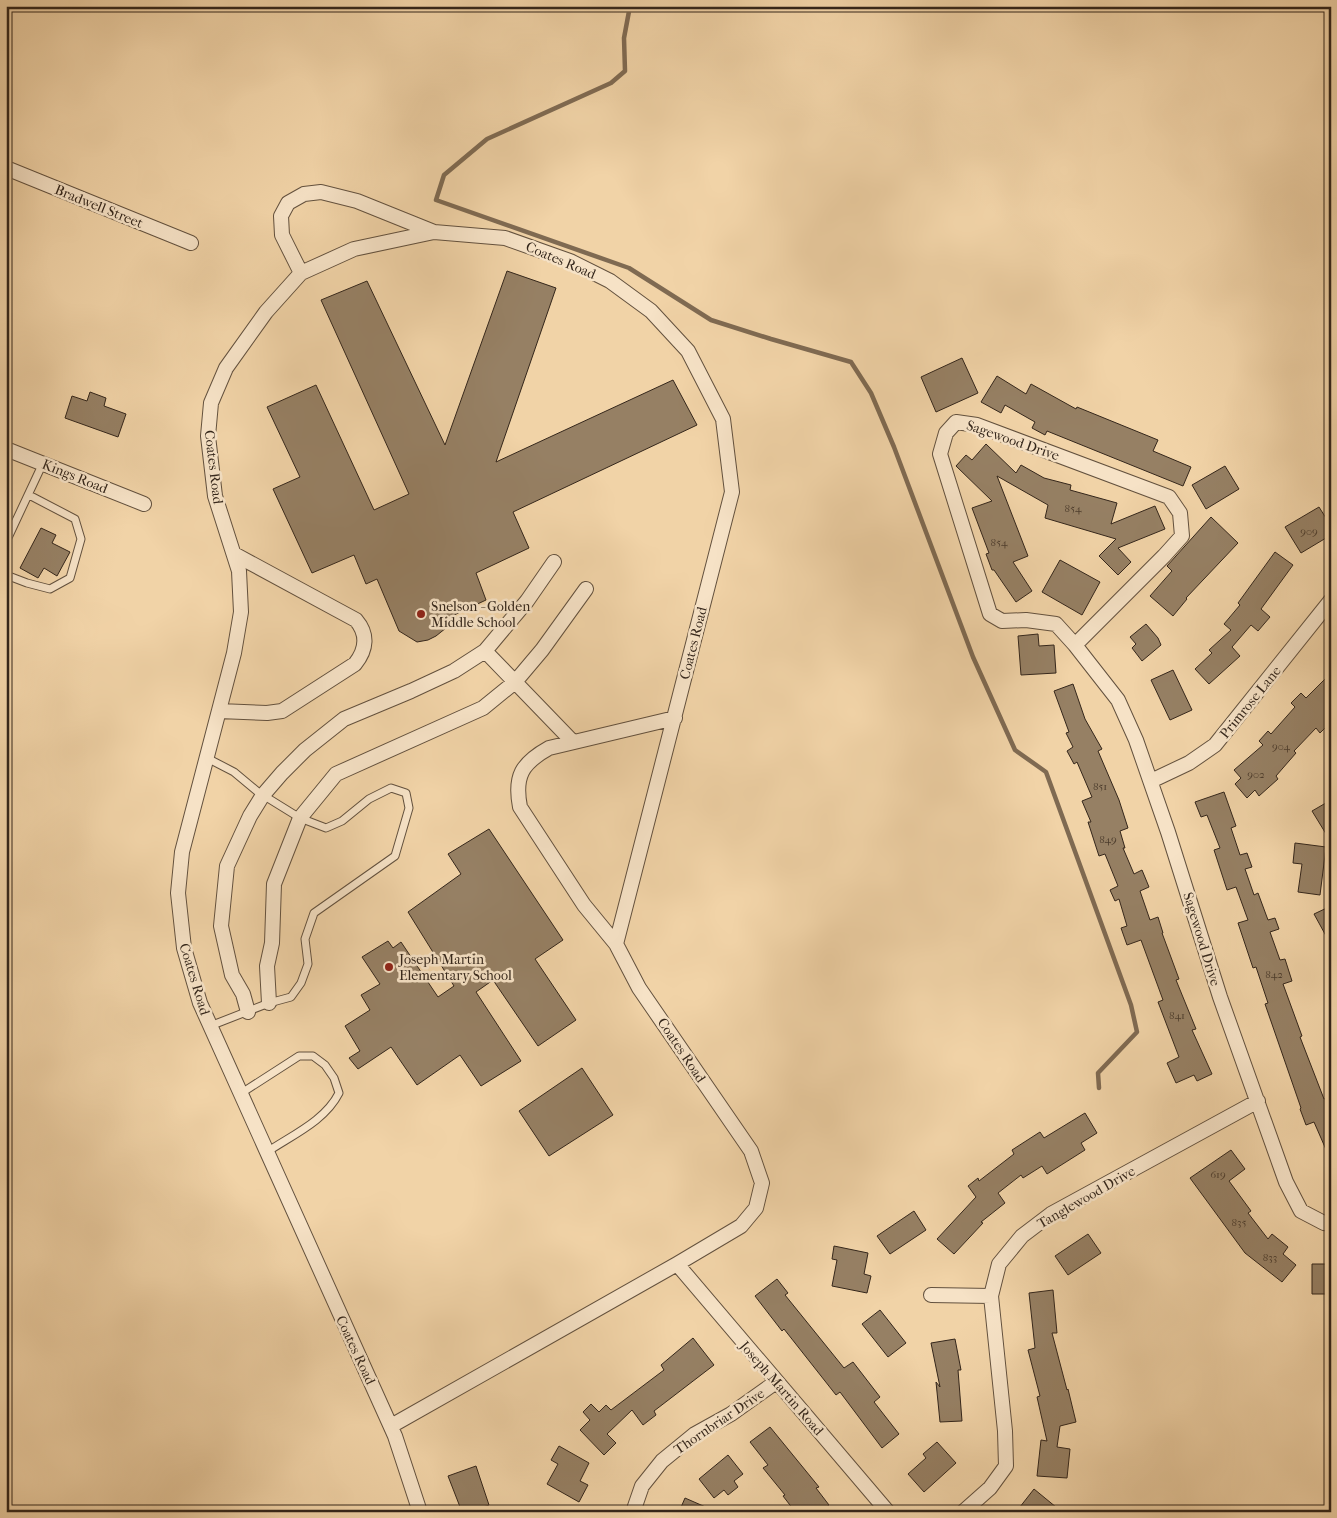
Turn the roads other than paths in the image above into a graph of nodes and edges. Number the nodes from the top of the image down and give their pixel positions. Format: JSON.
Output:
{"nodes":[{"id":1,"x":6,"y":168,"type":"edge"},
{"id":2,"x":434,"y":232,"type":"junction"},
{"id":3,"x":191,"y":243,"type":"dead end"},
{"id":4,"x":301,"y":273,"type":"junction"},
{"id":5,"x":6,"y":449,"type":"edge"},
{"id":6,"x":43,"y":463,"type":"junction"},
{"id":7,"x":29,"y":495,"type":"junction"},
{"id":8,"x":144,"y":504,"type":"dead end"},
{"id":9,"x":6,"y":542,"type":"edge"},
{"id":10,"x":234,"y":554,"type":"junction"},
{"id":11,"x":554,"y":562,"type":"dead end"},
{"id":12,"x":6,"y":575,"type":"edge"},
{"id":13,"x":586,"y":589,"type":"dead end"},
{"id":14,"x":1331,"y":600,"type":"edge"},
{"id":15,"x":1075,"y":645,"type":"junction"},
{"id":16,"x":485,"y":651,"type":"junction"},
{"id":17,"x":515,"y":682,"type":"junction"},
{"id":18,"x":219,"y":711,"type":"junction"},
{"id":19,"x":675,"y":718,"type":"junction"},
{"id":20,"x":573,"y":742,"type":"junction"},
{"id":21,"x":207,"y":758,"type":"junction"},
{"id":22,"x":1151,"y":781,"type":"junction"},
{"id":23,"x":263,"y":796,"type":"junction"},
{"id":24,"x":300,"y":818,"type":"junction"},
{"id":25,"x":616,"y":944,"type":"junction"},
{"id":26,"x":269,"y":1004,"type":"junction"},
{"id":27,"x":248,"y":1012,"type":"junction"},
{"id":28,"x":210,"y":1026,"type":"junction"},
{"id":29,"x":240,"y":1094,"type":"junction"},
{"id":30,"x":1258,"y":1101,"type":"junction"},
{"id":31,"x":266,"y":1152,"type":"junction"},
{"id":32,"x":1331,"y":1224,"type":"edge"},
{"id":33,"x":677,"y":1264,"type":"junction"},
{"id":34,"x":931,"y":1295,"type":"dead end"},
{"id":35,"x":991,"y":1296,"type":"junction"},
{"id":36,"x":776,"y":1382,"type":"junction"},
{"id":37,"x":390,"y":1426,"type":"junction"},
{"id":38,"x":420,"y":1512,"type":"edge"},
{"id":39,"x":632,"y":1512,"type":"edge"},
{"id":40,"x":888,"y":1512,"type":"edge"},
{"id":41,"x":962,"y":1512,"type":"edge"}],
"edges":[{"from":1,"to":3,"type":"street","name":"Bradwell Street"},
{"from":2,"to":4,"type":"street","name":"Coates Road"},
{"from":2,"to":4,"type":"street"},
{"from":2,"to":19,"type":"street","name":"Coates Road"},
{"from":4,"to":10,"type":"street","name":"Coates Road"},
{"from":5,"to":6,"type":"street","name":"Kings Road"},
{"from":6,"to":7,"type":"lane"},
{"from":6,"to":8,"type":"street","name":"Kings Road"},
{"from":7,"to":9,"type":"lane"},
{"from":7,"to":12,"type":"lane"},
{"from":10,"to":18,"type":"street","name":"Coates Road"},
{"from":10,"to":18,"type":"street"},
{"from":11,"to":16,"type":"street"},
{"from":13,"to":17,"type":"street"},
{"from":14,"to":22,"type":"street","name":"Primrose Lane"},
{"from":15,"to":15,"type":"street","name":"Sagewood Drive"},
{"from":15,"to":22,"type":"street","name":"Sagewood Drive"},
{"from":16,"to":17,"type":"street"},
{"from":16,"to":23,"type":"street"},
{"from":17,"to":20,"type":"street"},
{"from":17,"to":24,"type":"street"},
{"from":18,"to":21,"type":"street","name":"Coates Road"},
{"from":19,"to":20,"type":"street"},
{"from":19,"to":25,"type":"street","name":"Coates Road"},
{"from":20,"to":25,"type":"street"},
{"from":21,"to":23,"type":"lane"},
{"from":21,"to":28,"type":"street","name":"Coates Road"},
{"from":22,"to":30,"type":"street","name":"Sagewood Drive"},
{"from":23,"to":24,"type":"lane"},
{"from":23,"to":27,"type":"street"},
{"from":24,"to":26,"type":"street"},
{"from":24,"to":26,"type":"lane"},
{"from":25,"to":33,"type":"street","name":"Coates Road"},
{"from":26,"to":27,"type":"lane"},
{"from":27,"to":28,"type":"lane"},
{"from":28,"to":29,"type":"street","name":"Coates Road"},
{"from":29,"to":31,"type":"street","name":"Coates Road"},
{"from":29,"to":31,"type":"lane"},
{"from":30,"to":32,"type":"street","name":"Sagewood Drive"},
{"from":30,"to":35,"type":"street","name":"Tanglewood Drive"},
{"from":31,"to":37,"type":"street","name":"Coates Road"},
{"from":33,"to":36,"type":"street","name":"Joseph Martin Road"},
{"from":33,"to":37,"type":"street","name":"Coates Road"},
{"from":34,"to":35,"type":"street"},
{"from":35,"to":41,"type":"street","name":"Tanglewood Drive"},
{"from":36,"to":39,"type":"street","name":"Thornbriar Drive"},
{"from":36,"to":40,"type":"street","name":"Joseph Martin Road"},
{"from":37,"to":38,"type":"street","name":"Coates Road"}]}
